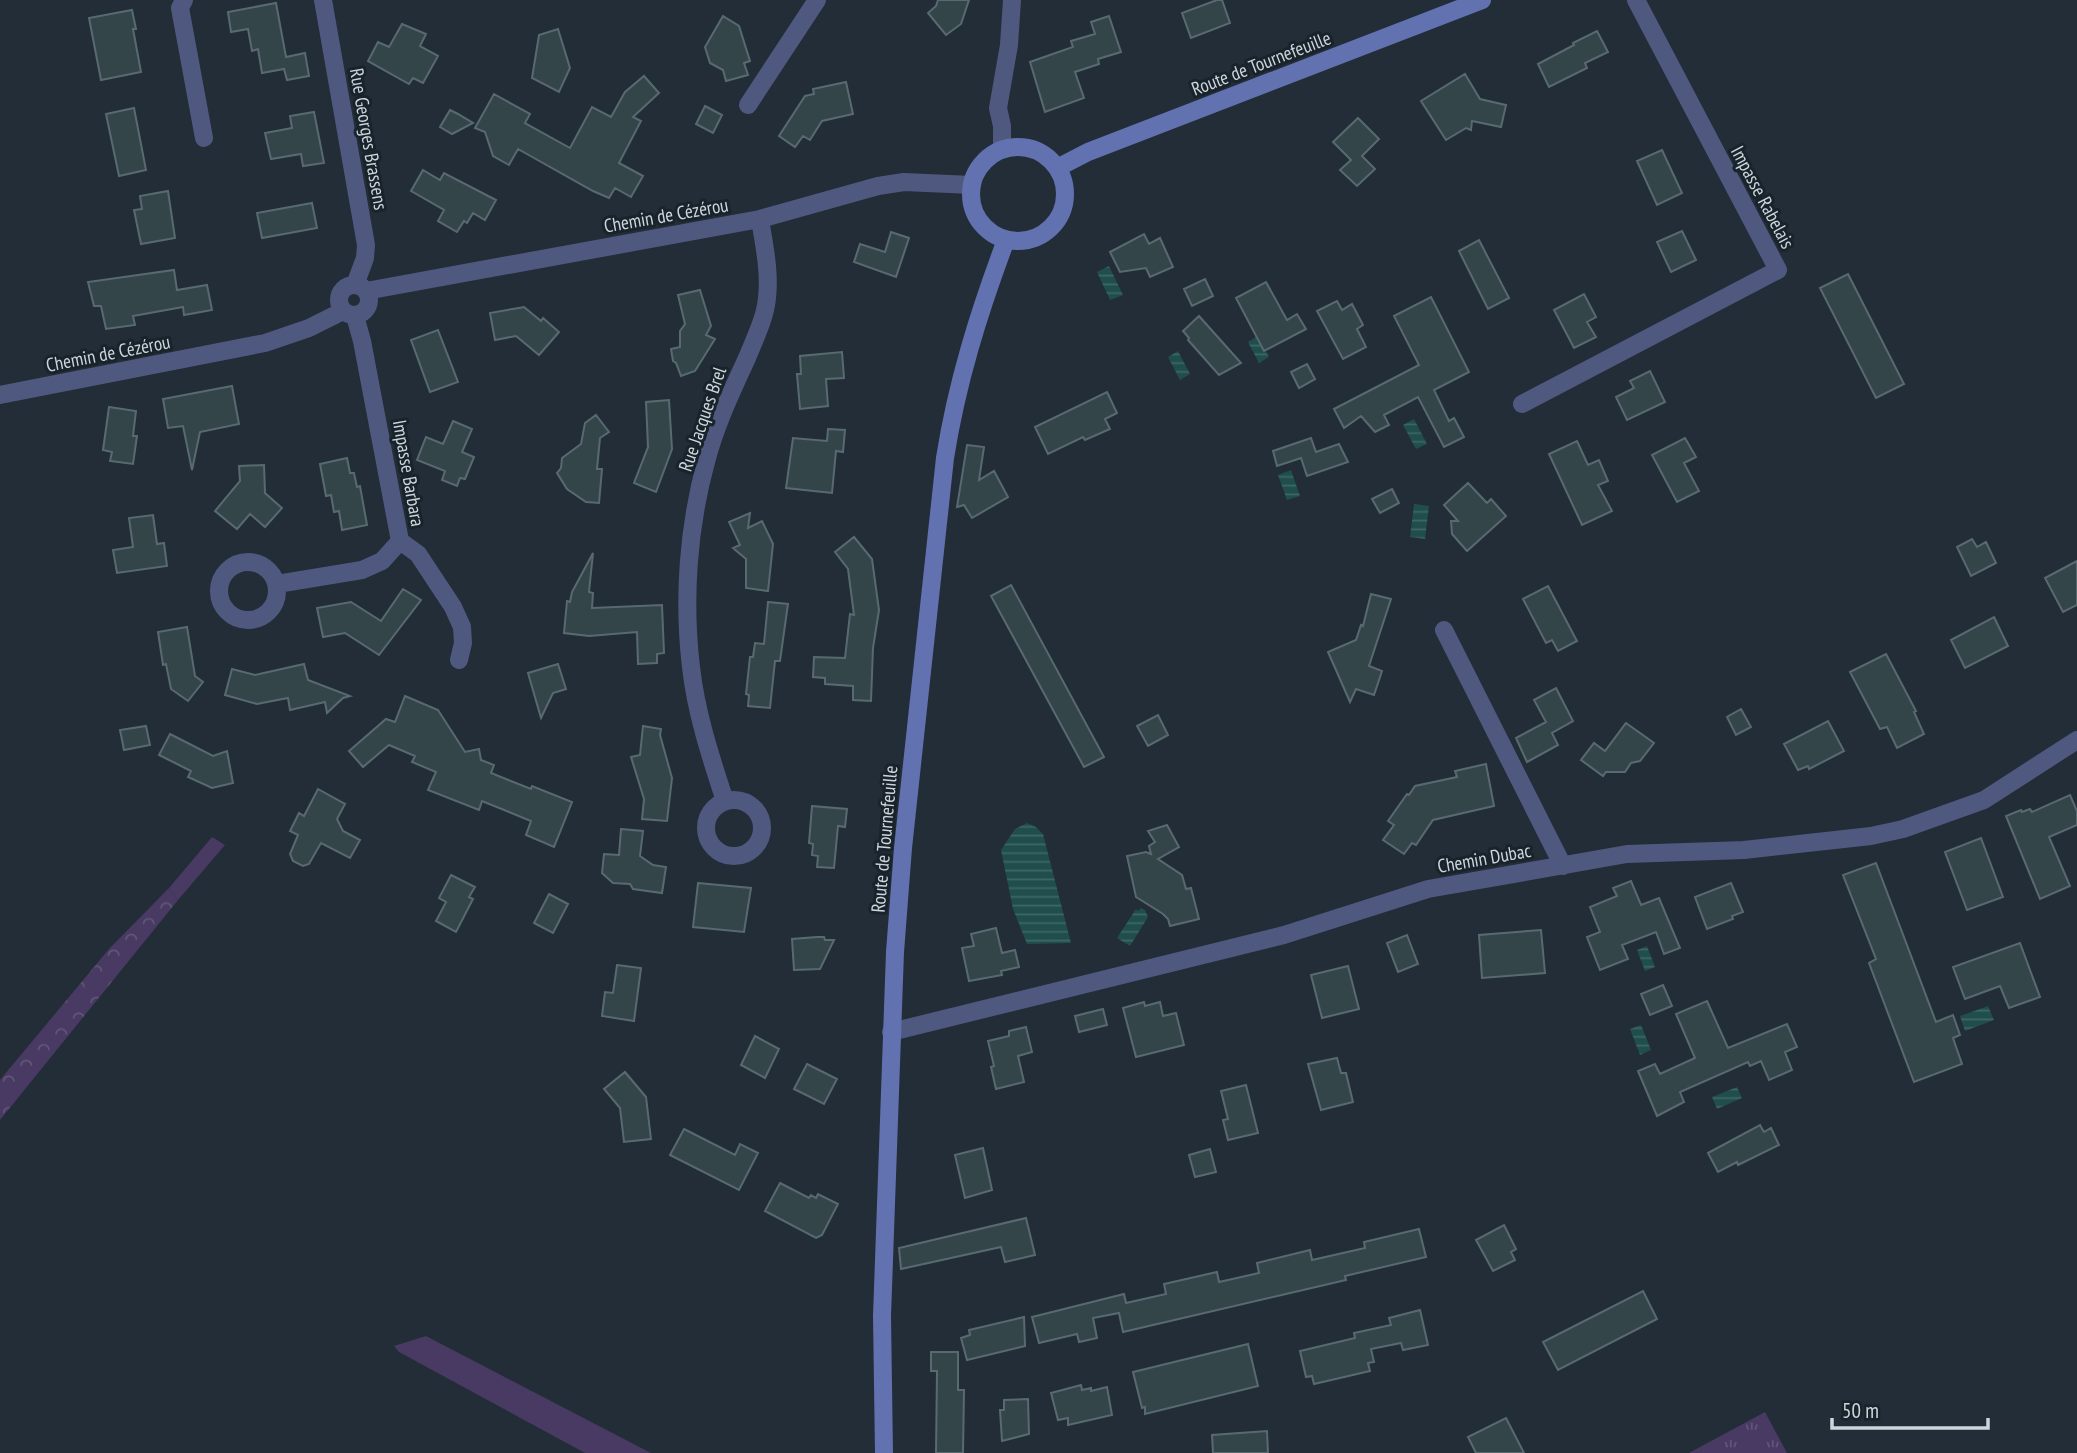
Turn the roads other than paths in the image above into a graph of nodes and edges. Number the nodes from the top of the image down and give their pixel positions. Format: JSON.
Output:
{"nodes":[{"id":1,"x":184,"y":0,"type":"edge"},
{"id":2,"x":323,"y":0,"type":"edge"},
{"id":3,"x":817,"y":0,"type":"edge"},
{"id":4,"x":1012,"y":0,"type":"edge"},
{"id":5,"x":1482,"y":0,"type":"edge"},
{"id":6,"x":1636,"y":0,"type":"edge"},
{"id":7,"x":748,"y":104,"type":"dead end"},
{"id":8,"x":204,"y":138,"type":"dead end"},
{"id":9,"x":1002,"y":149,"type":"junction"},
{"id":10,"x":1057,"y":168,"type":"junction"},
{"id":11,"x":972,"y":185,"type":"junction"},
{"id":12,"x":760,"y":219,"type":"junction"},
{"id":13,"x":1006,"y":240,"type":"junction"},
{"id":14,"x":361,"y":288,"type":"junction"},
{"id":15,"x":349,"y":313,"type":"junction"},
{"id":16,"x":0,"y":395,"type":"edge"},
{"id":17,"x":1522,"y":404,"type":"dead end"},
{"id":18,"x":400,"y":541,"type":"junction"},
{"id":19,"x":277,"y":584,"type":"dead end"},
{"id":20,"x":1444,"y":630,"type":"dead end"},
{"id":21,"x":459,"y":660,"type":"dead end"},
{"id":22,"x":2077,"y":740,"type":"edge"},
{"id":23,"x":725,"y":801,"type":"dead end"},
{"id":24,"x":1563,"y":866,"type":"junction"},
{"id":25,"x":891,"y":1032,"type":"junction"},
{"id":26,"x":884,"y":1453,"type":"edge"}],
"edges":[{"from":1,"to":8,"type":"street"},
{"from":2,"to":14,"type":"street","name":"Rue Georges Brassens"},
{"from":3,"to":7,"type":"street"},
{"from":4,"to":9,"type":"street"},
{"from":5,"to":10,"type":"street","name":"Route de Tournefeuille"},
{"from":6,"to":17,"type":"street","name":"Impasse Rabelais"},
{"from":9,"to":10,"type":"street"},
{"from":9,"to":11,"type":"street"},
{"from":10,"to":13,"type":"street"},
{"from":11,"to":12,"type":"street","name":"Chemin de Cézérou"},
{"from":11,"to":13,"type":"street"},
{"from":12,"to":14,"type":"street","name":"Chemin de Cézérou"},
{"from":12,"to":23,"type":"street","name":"Rue Jacques Brel"},
{"from":13,"to":25,"type":"street","name":"Route de Tournefeuille"},
{"from":14,"to":15,"type":"street"},
{"from":14,"to":15,"type":"street"},
{"from":15,"to":16,"type":"street","name":"Chemin de Cézérou"},
{"from":15,"to":18,"type":"street","name":"Impasse Barbara"},
{"from":18,"to":19,"type":"street"},
{"from":18,"to":21,"type":"street","name":"Impasse Barbara"},
{"from":20,"to":24,"type":"street"},
{"from":22,"to":24,"type":"street","name":"Chemin Dubac"},
{"from":24,"to":25,"type":"street","name":"Chemin Dubac"},
{"from":25,"to":26,"type":"street","name":"Route de Tournefeuille"}]}
